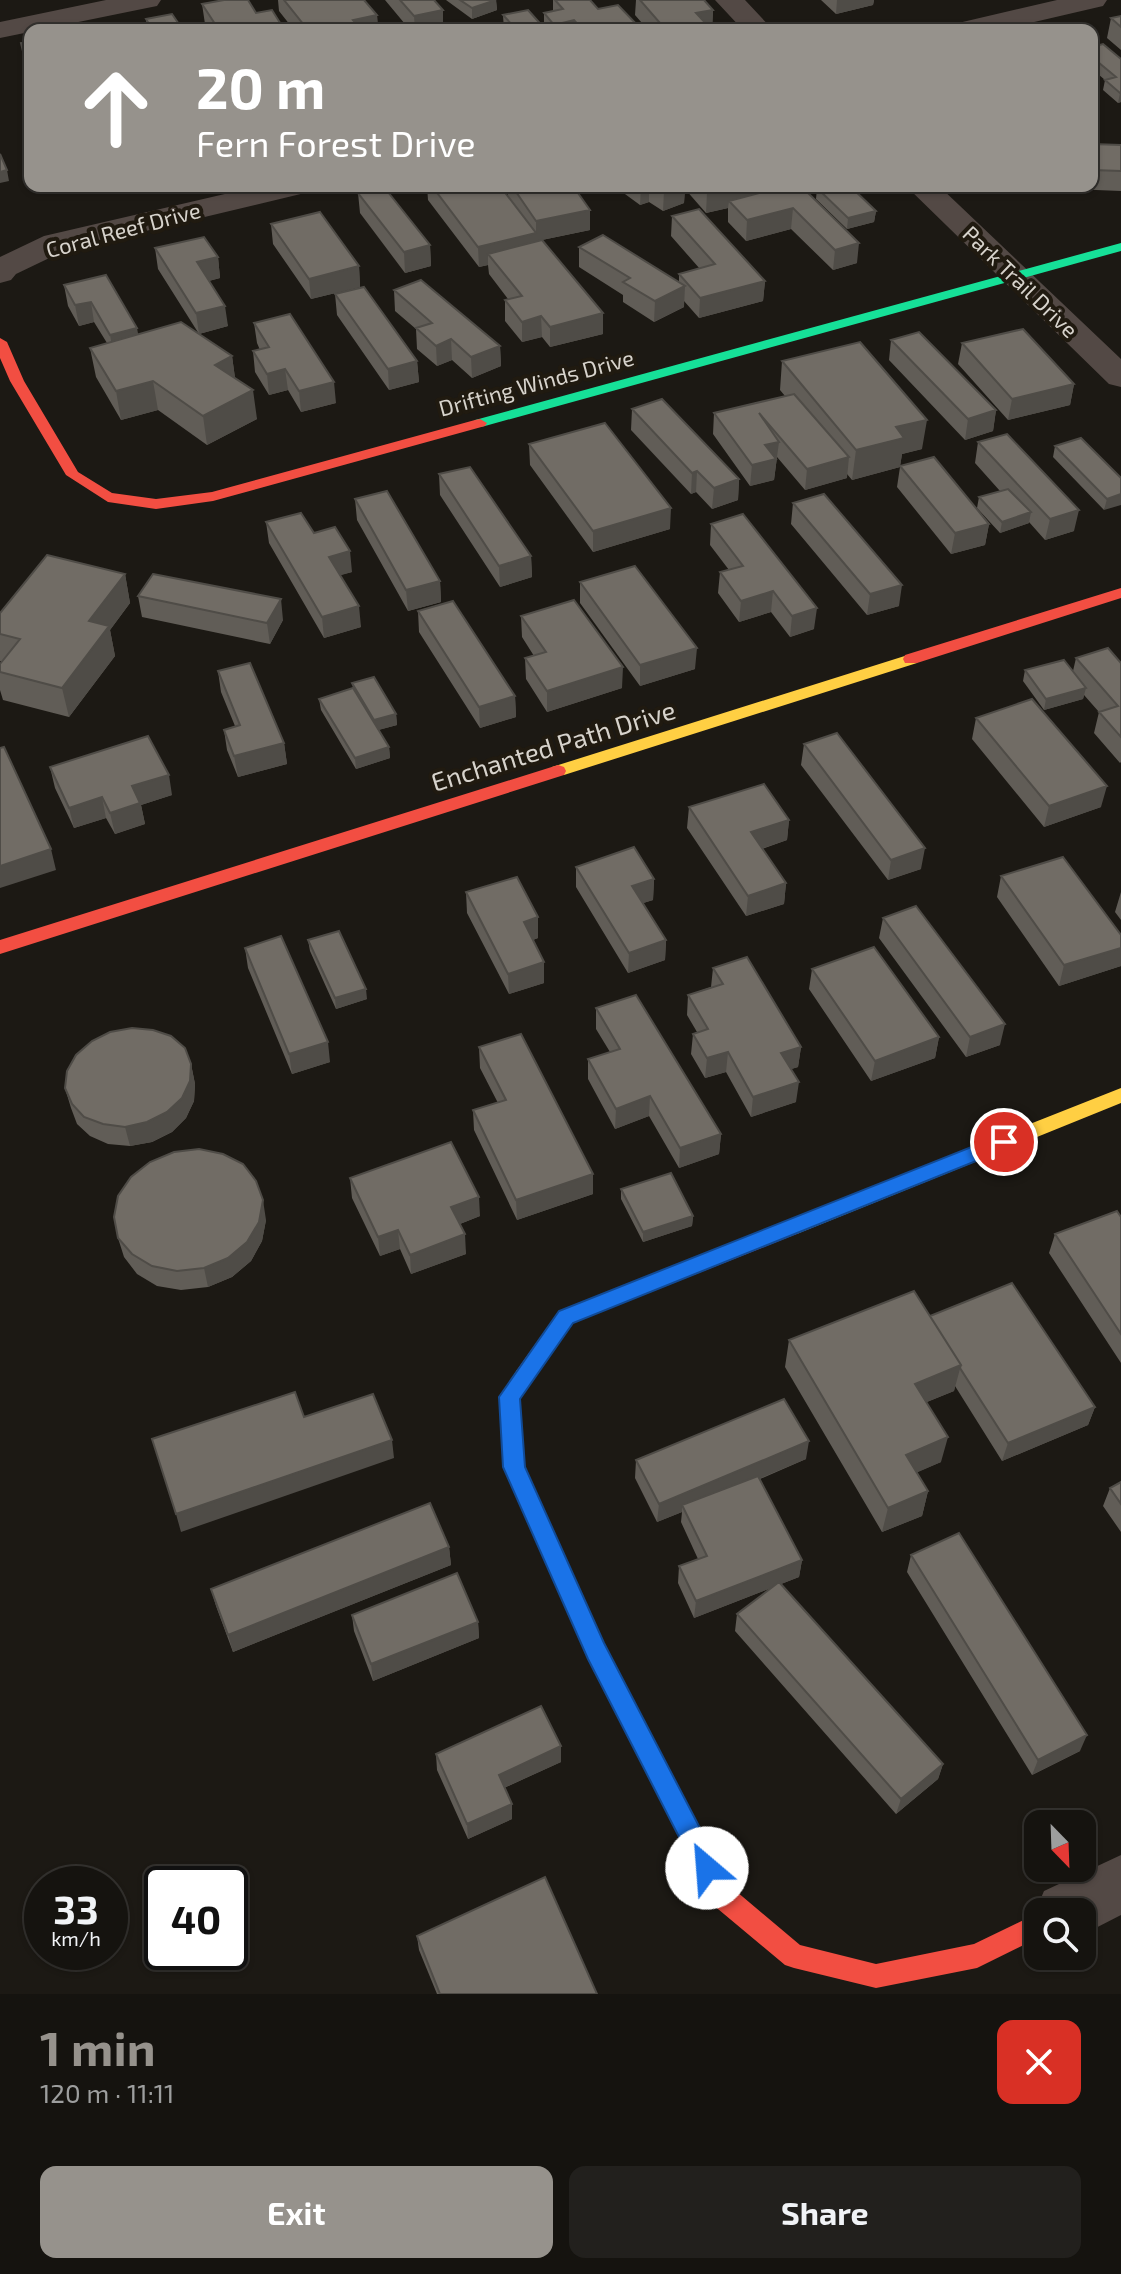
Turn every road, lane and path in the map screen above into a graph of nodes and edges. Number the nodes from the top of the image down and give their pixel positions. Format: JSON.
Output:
{"nodes":[{"id":1,"x":147,"y":0,"type":"edge"},
{"id":2,"x":729,"y":0,"type":"edge"},
{"id":3,"x":1093,"y":0,"type":"edge"},
{"id":4,"x":29,"y":24,"type":"edge"},
{"id":5,"x":753,"y":24,"type":"edge"},
{"id":6,"x":990,"y":24,"type":"edge"},
{"id":7,"x":24,"y":25,"type":"edge"},
{"id":8,"x":0,"y":30,"type":"edge"},
{"id":9,"x":272,"y":192,"type":"edge"},
{"id":10,"x":927,"y":192,"type":"edge"},
{"id":11,"x":1121,"y":247,"type":"edge"},
{"id":12,"x":0,"y":273,"type":"edge"},
{"id":13,"x":1015,"y":276,"type":"junction"},
{"id":14,"x":0,"y":342,"type":"edge"},
{"id":15,"x":1121,"y":377,"type":"edge"},
{"id":16,"x":1121,"y":593,"type":"edge"},
{"id":17,"x":0,"y":947,"type":"edge"},
{"id":18,"x":1121,"y":1095,"type":"edge"},
{"id":19,"x":1121,"y":1884,"type":"edge"},
{"id":20,"x":1093,"y":1898,"type":"edge"},
{"id":21,"x":1024,"y":1932,"type":"edge"}],
"edges":[{"from":1,"to":4,"type":"street"},
{"from":2,"to":5,"type":"street"},
{"from":3,"to":6,"type":"street"},
{"from":7,"to":8,"type":"street"},
{"from":9,"to":12,"type":"street","name":"Coral Reef Drive"},
{"from":10,"to":13,"type":"street","name":"Park Trail Drive"},
{"from":11,"to":13,"type":"street","name":"Drifting Winds Drive"},
{"from":13,"to":14,"type":"street","name":"Drifting Winds Drive"},
{"from":13,"to":15,"type":"street","name":"Park Trail Drive"},
{"from":16,"to":17,"type":"street","name":"Enchanted Path Drive"},
{"from":18,"to":21,"type":"street"},
{"from":19,"to":20,"type":"street"}]}
